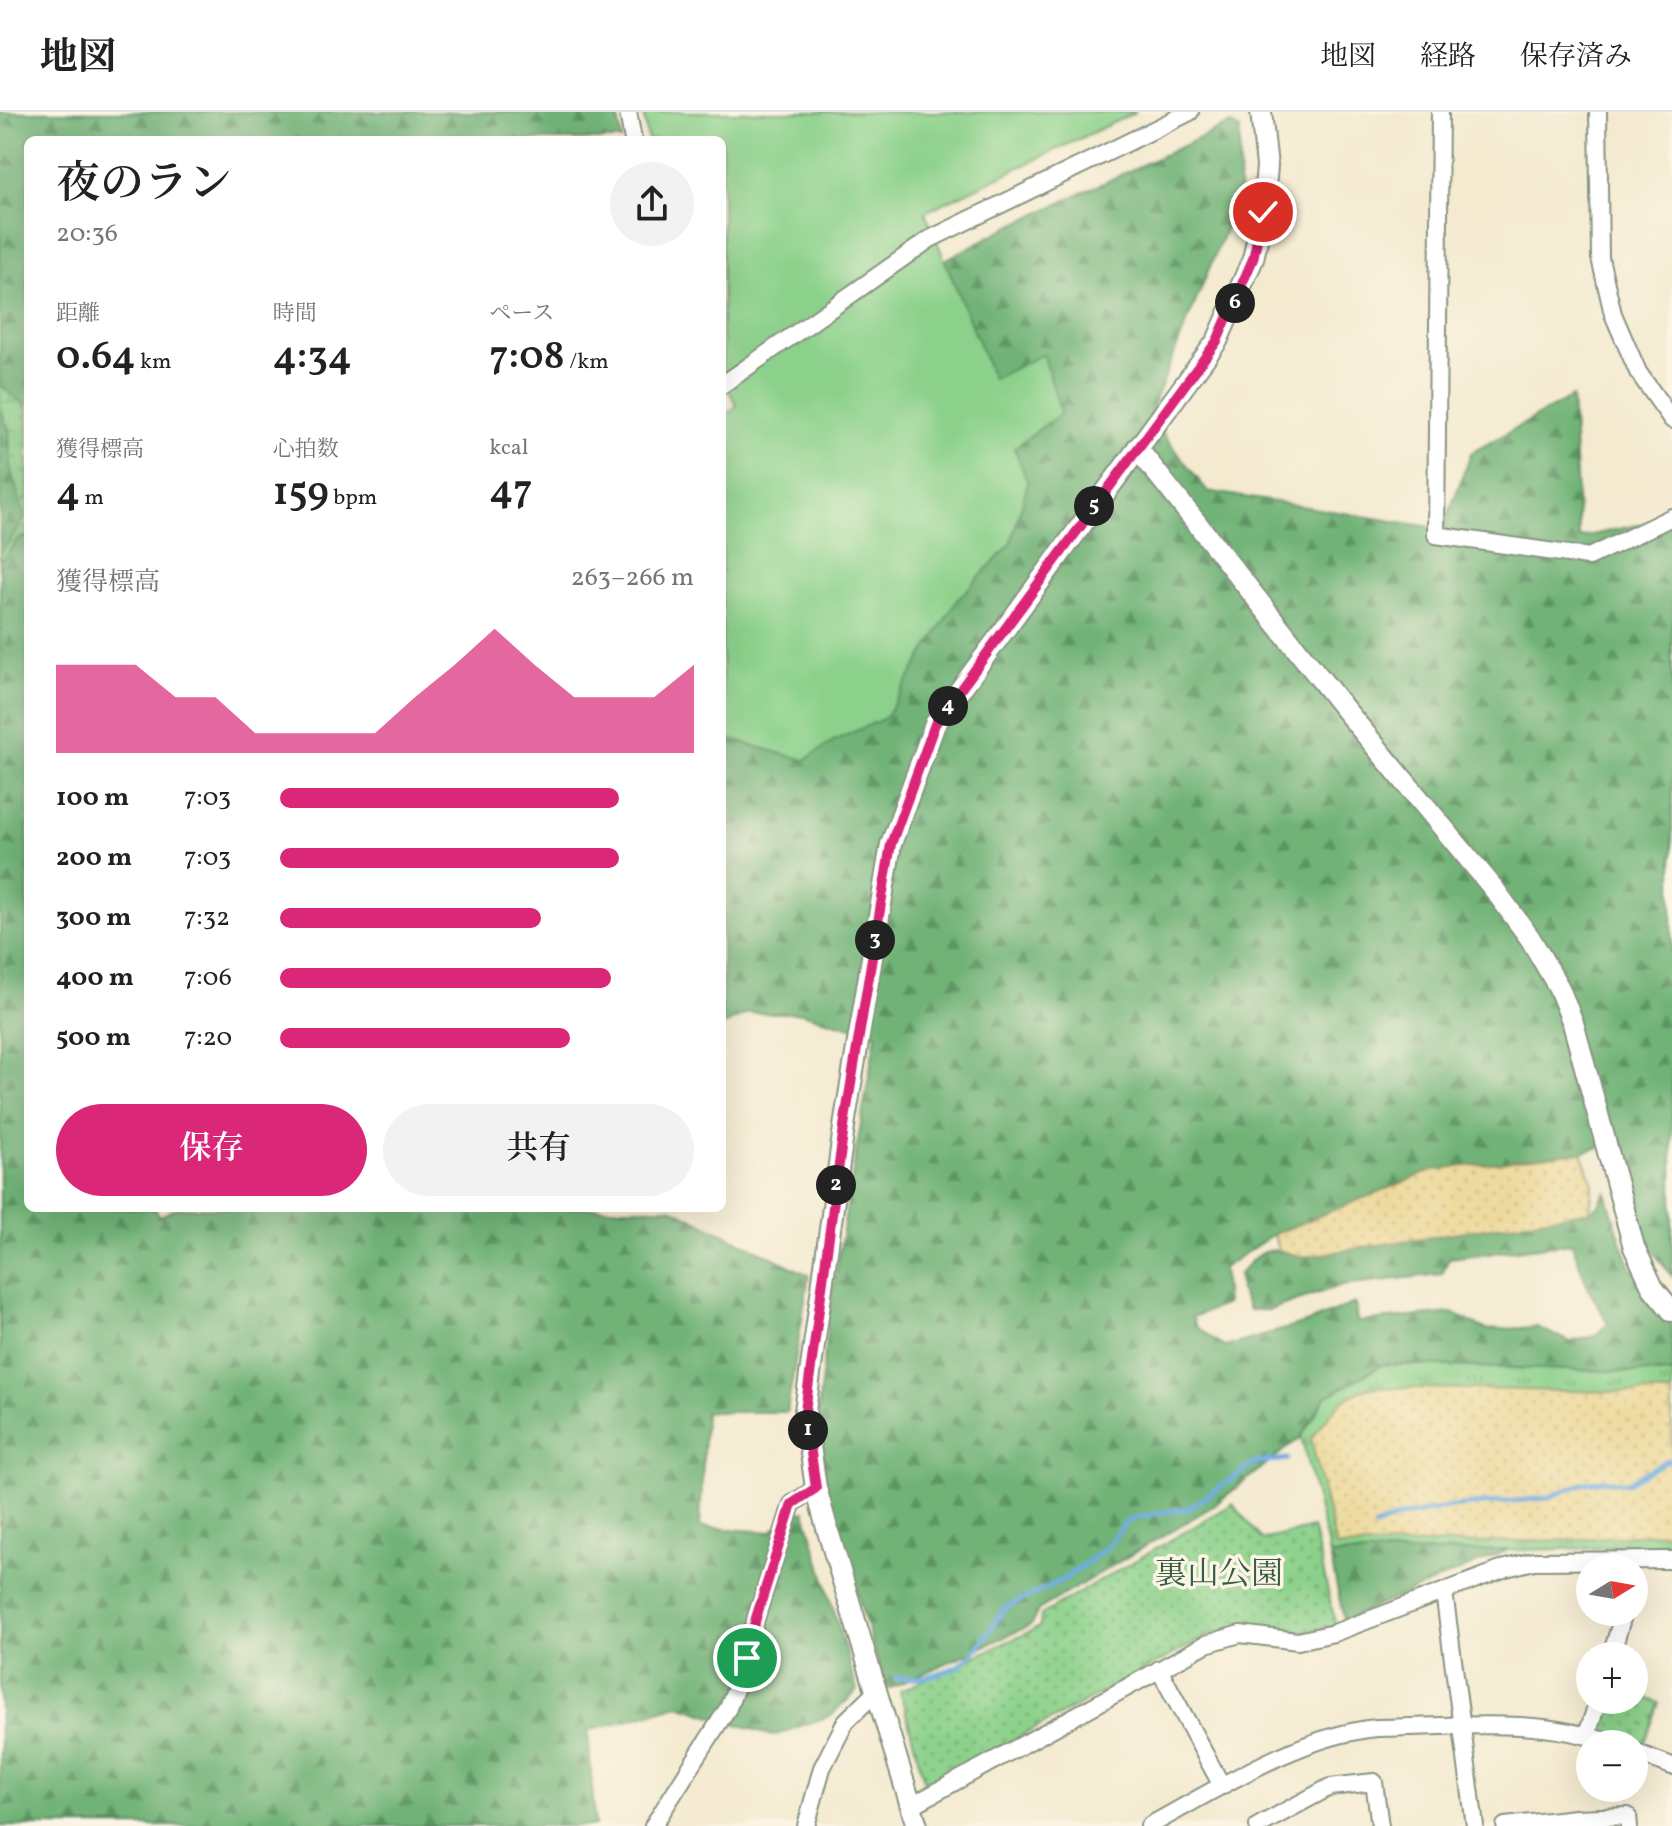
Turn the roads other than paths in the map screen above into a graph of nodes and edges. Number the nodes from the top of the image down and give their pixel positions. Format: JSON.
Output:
{"nodes":[{"id":1,"x":628,"y":112,"type":"edge"},
{"id":2,"x":1190,"y":112,"type":"edge"},
{"id":3,"x":1261,"y":112,"type":"edge"},
{"id":4,"x":1440,"y":112,"type":"edge"},
{"id":5,"x":1598,"y":112,"type":"edge"},
{"id":6,"x":632,"y":136,"type":"edge"},
{"id":7,"x":726,"y":382,"type":"edge"},
{"id":8,"x":1672,"y":420,"type":"edge"},
{"id":9,"x":1137,"y":448,"type":"junction"},
{"id":10,"x":1672,"y":517,"type":"edge"},
{"id":11,"x":1672,"y":1311,"type":"edge"},
{"id":12,"x":816,"y":1488,"type":"junction"},
{"id":13,"x":1648,"y":1560,"type":"edge"},
{"id":14,"x":1672,"y":1560,"type":"edge"},
{"id":15,"x":1576,"y":1561,"type":"edge"},
{"id":16,"x":1444,"y":1592,"type":"junction"},
{"id":17,"x":1159,"y":1669,"type":"junction"},
{"id":18,"x":876,"y":1692,"type":"junction"},
{"id":19,"x":1463,"y":1727,"type":"junction"},
{"id":20,"x":1576,"y":1733,"type":"edge"},
{"id":21,"x":1648,"y":1757,"type":"edge"},
{"id":22,"x":1672,"y":1766,"type":"edge"},
{"id":23,"x":1222,"y":1786,"type":"junction"},
{"id":24,"x":911,"y":1806,"type":"junction"},
{"id":25,"x":1282,"y":1820,"type":"edge"},
{"id":26,"x":1576,"y":1822,"type":"edge"},
{"id":27,"x":653,"y":1826,"type":"edge"},
{"id":28,"x":806,"y":1826,"type":"edge"},
{"id":29,"x":917,"y":1826,"type":"edge"},
{"id":30,"x":1149,"y":1826,"type":"edge"},
{"id":31,"x":1258,"y":1826,"type":"edge"},
{"id":32,"x":1380,"y":1826,"type":"edge"},
{"id":33,"x":1475,"y":1826,"type":"edge"},
{"id":34,"x":1505,"y":1826,"type":"edge"},
{"id":35,"x":1629,"y":1826,"type":"edge"}],
"edges":[{"from":1,"to":6,"type":"street"},
{"from":2,"to":7,"type":"street"},
{"from":3,"to":9,"type":"street"},
{"from":4,"to":10,"type":"street"},
{"from":5,"to":8,"type":"street"},
{"from":9,"to":11,"type":"street"},
{"from":9,"to":12,"type":"street"},
{"from":12,"to":18,"type":"street"},
{"from":12,"to":27,"type":"street"},
{"from":13,"to":14,"type":"street"},
{"from":15,"to":16,"type":"street"},
{"from":16,"to":17,"type":"street"},
{"from":16,"to":19,"type":"street"},
{"from":17,"to":23,"type":"street"},
{"from":17,"to":24,"type":"street"},
{"from":18,"to":24,"type":"street"},
{"from":18,"to":28,"type":"street"},
{"from":19,"to":20,"type":"street"},
{"from":19,"to":23,"type":"street"},
{"from":19,"to":33,"type":"street"},
{"from":21,"to":22,"type":"street"},
{"from":23,"to":30,"type":"street"},
{"from":24,"to":29,"type":"street"},
{"from":25,"to":31,"type":"street"},
{"from":25,"to":32,"type":"street"},
{"from":26,"to":34,"type":"street"},
{"from":26,"to":35,"type":"street"}]}
